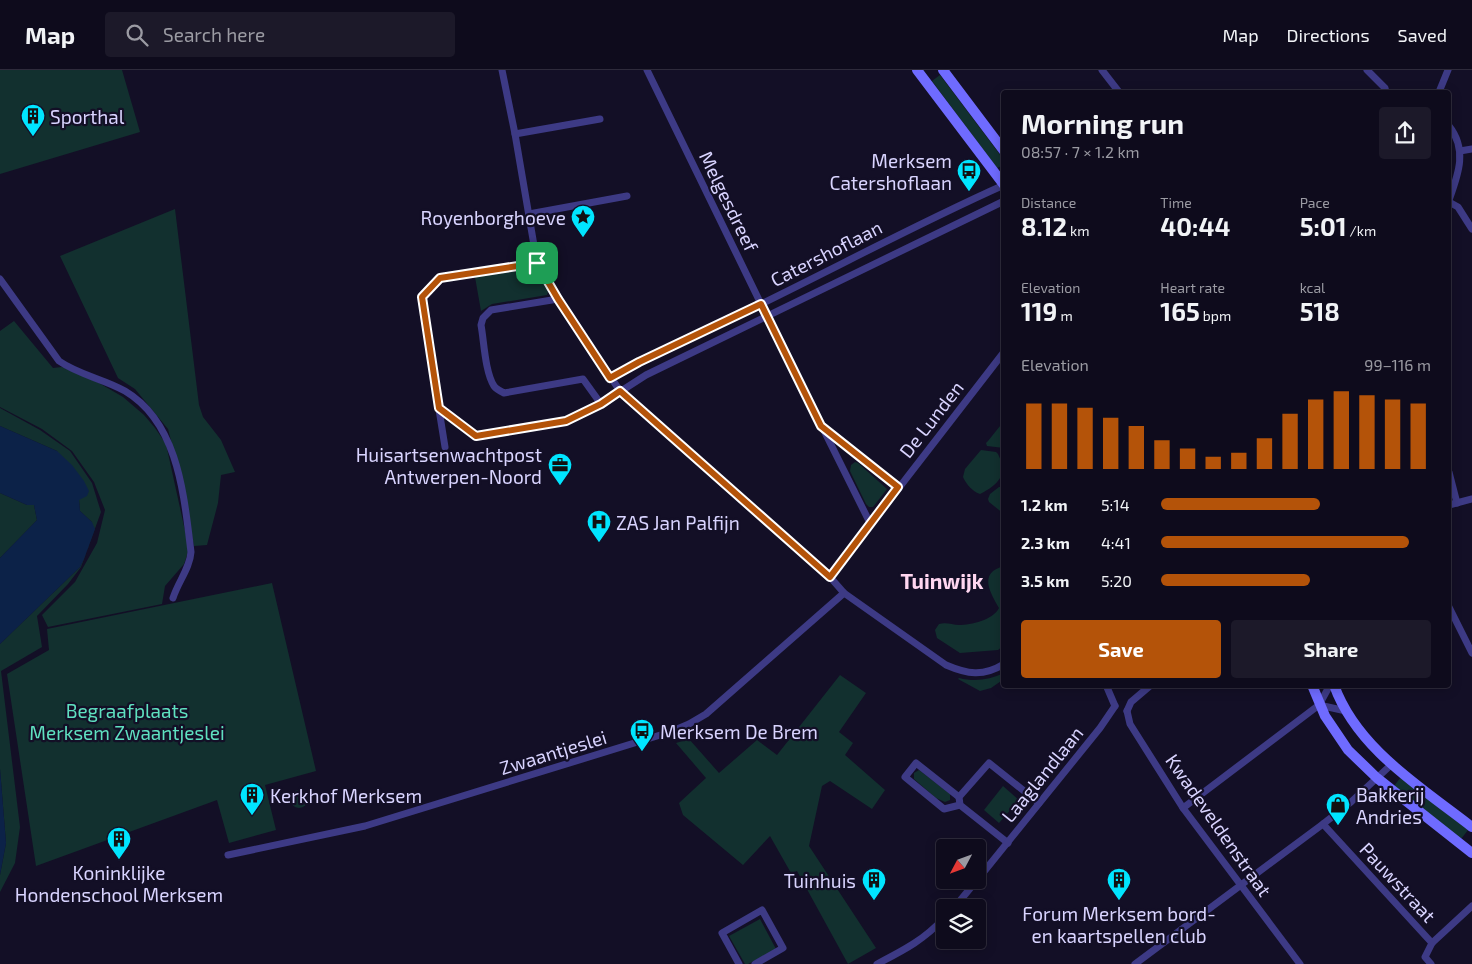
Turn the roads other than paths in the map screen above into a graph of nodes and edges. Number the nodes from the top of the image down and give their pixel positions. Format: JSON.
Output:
{"nodes":[{"id":1,"x":502,"y":70,"type":"edge"},
{"id":2,"x":647,"y":70,"type":"edge"},
{"id":3,"x":918,"y":70,"type":"edge"},
{"id":4,"x":943,"y":70,"type":"edge"},
{"id":5,"x":1102,"y":70,"type":"edge"},
{"id":6,"x":1367,"y":70,"type":"edge"},
{"id":7,"x":1448,"y":70,"type":"edge"},
{"id":8,"x":1117,"y":90,"type":"edge"},
{"id":9,"x":1386,"y":90,"type":"edge"},
{"id":10,"x":1439,"y":90,"type":"edge"},
{"id":11,"x":600,"y":119,"type":"dead end"},
{"id":12,"x":1451,"y":129,"type":"edge"},
{"id":13,"x":515,"y":134,"type":"junction"},
{"id":14,"x":1001,"y":147,"type":"edge"},
{"id":15,"x":1472,"y":149,"type":"edge"},
{"id":16,"x":1460,"y":150,"type":"junction"},
{"id":17,"x":1001,"y":181,"type":"edge"},
{"id":18,"x":1001,"y":186,"type":"edge"},
{"id":19,"x":627,"y":196,"type":"dead end"},
{"id":20,"x":1451,"y":196,"type":"edge"},
{"id":21,"x":1001,"y":202,"type":"edge"},
{"id":22,"x":1451,"y":202,"type":"edge"},
{"id":23,"x":529,"y":214,"type":"junction"},
{"id":24,"x":1472,"y":229,"type":"edge"},
{"id":25,"x":537,"y":263,"type":"junction"},
{"id":26,"x":0,"y":279,"type":"edge"},
{"id":27,"x":558,"y":299,"type":"junction"},
{"id":28,"x":761,"y":304,"type":"junction"},
{"id":29,"x":767,"y":316,"type":"junction"},
{"id":30,"x":1001,"y":356,"type":"edge"},
{"id":31,"x":610,"y":378,"type":"junction"},
{"id":32,"x":620,"y":391,"type":"junction"},
{"id":33,"x":601,"y":404,"type":"junction"},
{"id":34,"x":439,"y":408,"type":"junction"},
{"id":35,"x":821,"y":426,"type":"junction"},
{"id":36,"x":445,"y":447,"type":"dead end"},
{"id":37,"x":1451,"y":480,"type":"edge"},
{"id":38,"x":898,"y":487,"type":"junction"},
{"id":39,"x":1472,"y":499,"type":"edge"},
{"id":40,"x":1457,"y":503,"type":"junction"},
{"id":41,"x":1451,"y":504,"type":"edge"},
{"id":42,"x":870,"y":523,"type":"junction"},
{"id":43,"x":830,"y":577,"type":"junction"},
{"id":44,"x":844,"y":593,"type":"junction"},
{"id":45,"x":173,"y":598,"type":"dead end"},
{"id":46,"x":1451,"y":611,"type":"edge"},
{"id":47,"x":1472,"y":652,"type":"edge"},
{"id":48,"x":1001,"y":666,"type":"edge"},
{"id":49,"x":1107,"y":688,"type":"edge"},
{"id":50,"x":1147,"y":688,"type":"edge"},
{"id":51,"x":1313,"y":688,"type":"edge"},
{"id":52,"x":1330,"y":688,"type":"edge"},
{"id":53,"x":1334,"y":688,"type":"edge"},
{"id":54,"x":1320,"y":705,"type":"junction"},
{"id":55,"x":1114,"y":706,"type":"junction"},
{"id":56,"x":1127,"y":711,"type":"junction"},
{"id":57,"x":1346,"y":711,"type":"junction"},
{"id":58,"x":1392,"y":764,"type":"junction"},
{"id":59,"x":1378,"y":778,"type":"junction"},
{"id":60,"x":959,"y":797,"type":"junction"},
{"id":61,"x":1039,"y":803,"type":"junction"},
{"id":62,"x":960,"y":805,"type":"junction"},
{"id":63,"x":1183,"y":808,"type":"junction"},
{"id":64,"x":1322,"y":824,"type":"junction"},
{"id":65,"x":1472,"y":827,"type":"edge"},
{"id":66,"x":1008,"y":843,"type":"junction"},
{"id":67,"x":1472,"y":853,"type":"edge"},
{"id":68,"x":228,"y":855,"type":"dead end"},
{"id":69,"x":986,"y":869,"type":"edge"},
{"id":70,"x":1240,"y":886,"type":"junction"},
{"id":71,"x":970,"y":889,"type":"edge"},
{"id":72,"x":961,"y":899,"type":"edge"},
{"id":73,"x":1472,"y":906,"type":"edge"},
{"id":74,"x":936,"y":927,"type":"edge"},
{"id":75,"x":1432,"y":943,"type":"junction"},
{"id":76,"x":764,"y":962,"type":"edge"},
{"id":77,"x":1297,"y":963,"type":"edge"},
{"id":78,"x":739,"y":964,"type":"edge"},
{"id":79,"x":755,"y":964,"type":"edge"},
{"id":80,"x":877,"y":964,"type":"edge"},
{"id":81,"x":1135,"y":964,"type":"edge"},
{"id":82,"x":1431,"y":964,"type":"edge"}],
"edges":[{"from":1,"to":13,"type":"street"},
{"from":2,"to":28,"type":"street","name":"Melgesdreef"},
{"from":3,"to":17,"type":"street"},
{"from":4,"to":14,"type":"street"},
{"from":5,"to":8,"type":"street"},
{"from":6,"to":9,"type":"street"},
{"from":7,"to":10,"type":"street"},
{"from":11,"to":13,"type":"street"},
{"from":12,"to":16,"type":"street"},
{"from":13,"to":23,"type":"street"},
{"from":15,"to":16,"type":"street"},
{"from":16,"to":20,"type":"street"},
{"from":18,"to":28,"type":"street","name":"Catershoflaan"},
{"from":19,"to":23,"type":"street"},
{"from":21,"to":29,"type":"street","name":"Catershoflaan"},
{"from":22,"to":24,"type":"street"},
{"from":23,"to":25,"type":"street"},
{"from":25,"to":27,"type":"street"},
{"from":25,"to":34,"type":"street"},
{"from":26,"to":45,"type":"street"},
{"from":27,"to":31,"type":"street"},
{"from":27,"to":33,"type":"street"},
{"from":28,"to":29,"type":"street","name":"Melgesdreef"},
{"from":28,"to":31,"type":"street","name":"Catershoflaan"},
{"from":29,"to":32,"type":"street","name":"Catershoflaan"},
{"from":29,"to":35,"type":"street","name":"Melgesdreef"},
{"from":30,"to":38,"type":"street","name":"De Lunden"},
{"from":31,"to":32,"type":"street"},
{"from":32,"to":33,"type":"street","name":"Catershoflaan"},
{"from":32,"to":43,"type":"street"},
{"from":33,"to":34,"type":"street","name":"Catershoflaan"},
{"from":34,"to":36,"type":"street"},
{"from":35,"to":38,"type":"street","name":"Melgesdreef"},
{"from":35,"to":42,"type":"street","name":"Melgesdreef"},
{"from":37,"to":40,"type":"street"},
{"from":38,"to":42,"type":"street","name":"De Lunden"},
{"from":39,"to":40,"type":"street"},
{"from":40,"to":41,"type":"street"},
{"from":42,"to":43,"type":"street","name":"De Lunden"},
{"from":43,"to":44,"type":"street"},
{"from":44,"to":48,"type":"street"},
{"from":44,"to":68,"type":"street","name":"Zwaantjeslei"},
{"from":46,"to":47,"type":"street"},
{"from":49,"to":55,"type":"street"},
{"from":50,"to":56,"type":"street"},
{"from":51,"to":54,"type":"street"},
{"from":52,"to":54,"type":"street"},
{"from":53,"to":57,"type":"street"},
{"from":54,"to":57,"type":"street"},
{"from":54,"to":59,"type":"street"},
{"from":54,"to":63,"type":"street"},
{"from":55,"to":56,"type":"street"},
{"from":55,"to":61,"type":"street","name":"Laaglandlaan"},
{"from":56,"to":63,"type":"street","name":"Kwadeveldenstraat"},
{"from":57,"to":58,"type":"street"},
{"from":58,"to":59,"type":"street"},
{"from":58,"to":65,"type":"street"},
{"from":59,"to":64,"type":"street"},
{"from":59,"to":67,"type":"street"},
{"from":60,"to":61,"type":"street"},
{"from":60,"to":62,"type":"street"},
{"from":60,"to":62,"type":"street"},
{"from":61,"to":66,"type":"street","name":"Laaglandlaan"},
{"from":62,"to":66,"type":"street"},
{"from":63,"to":70,"type":"street","name":"Kwadeveldenstraat"},
{"from":64,"to":70,"type":"street"},
{"from":64,"to":75,"type":"street","name":"Pauwstraat"},
{"from":66,"to":69,"type":"street","name":"Laaglandlaan"},
{"from":70,"to":77,"type":"street","name":"Kwadeveldenstraat"},
{"from":70,"to":81,"type":"street"},
{"from":71,"to":72,"type":"street","name":"Laaglandlaan"},
{"from":73,"to":75,"type":"street"},
{"from":74,"to":80,"type":"street"},
{"from":75,"to":82,"type":"street","name":"Pauwstraat"},
{"from":76,"to":78,"type":"street"},
{"from":76,"to":79,"type":"street"}]}
